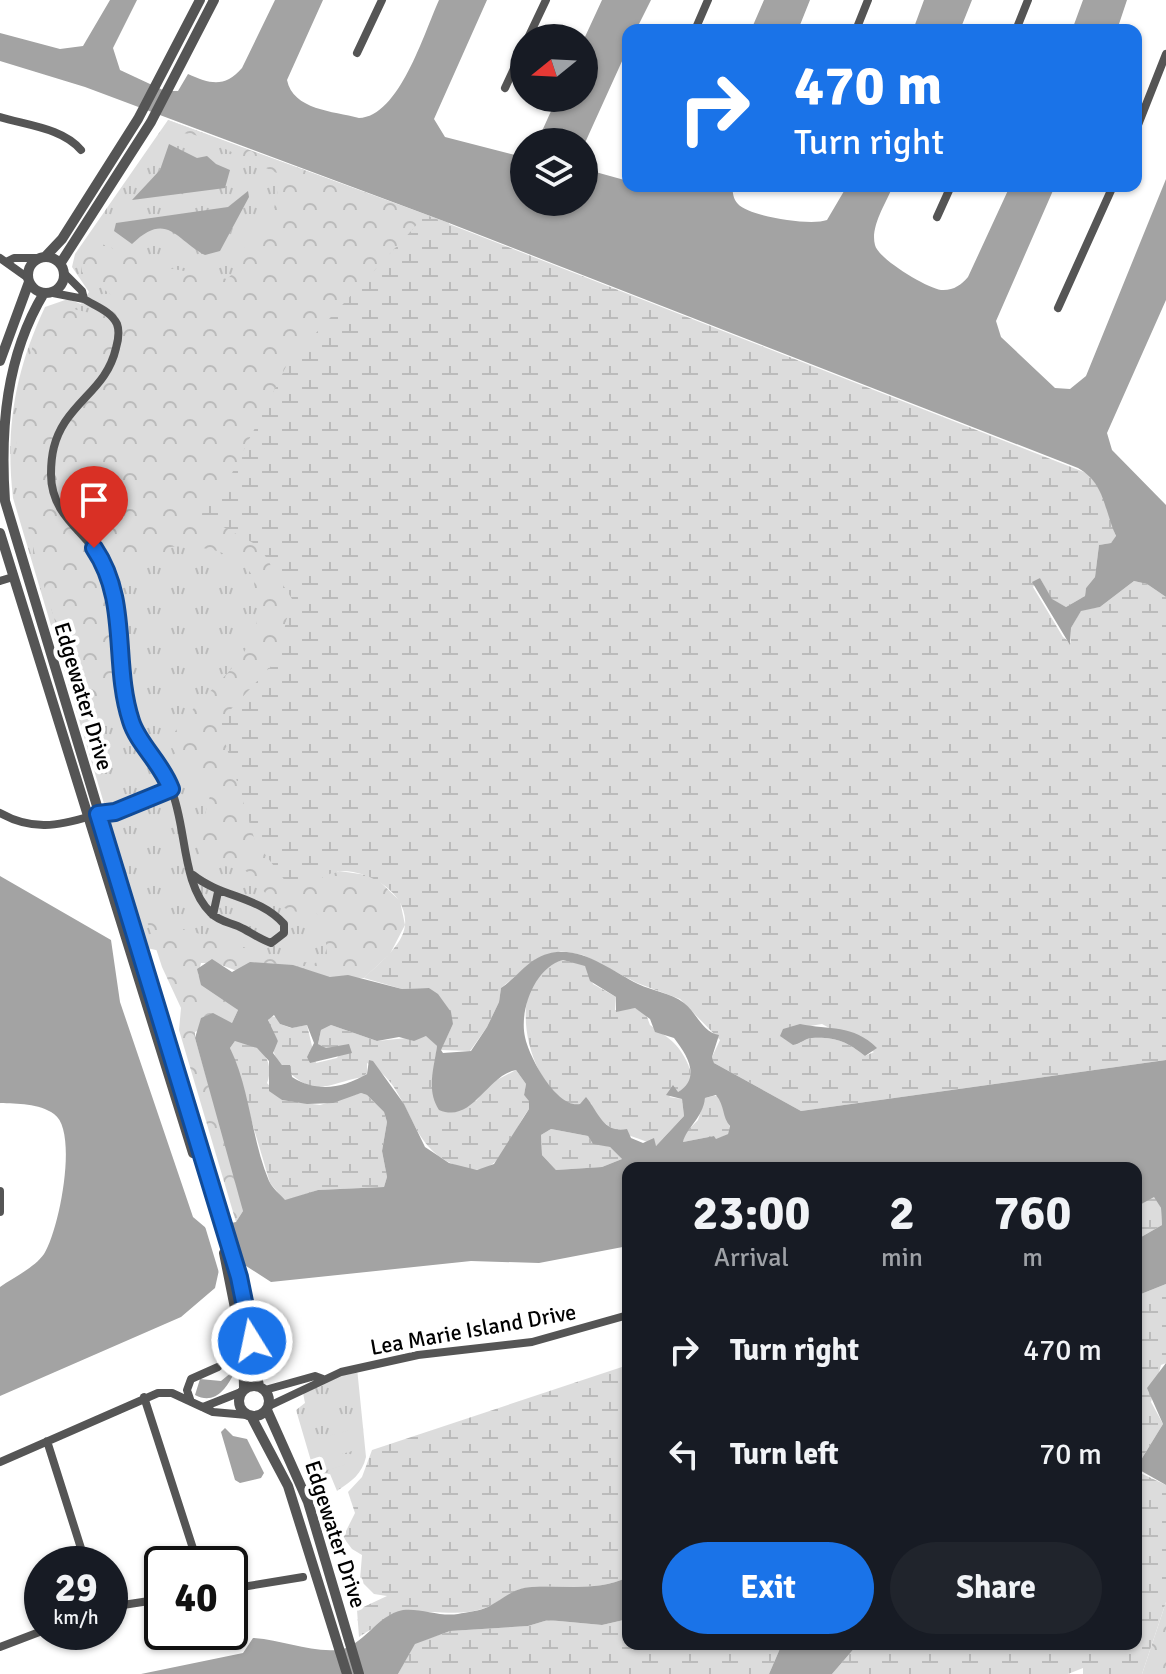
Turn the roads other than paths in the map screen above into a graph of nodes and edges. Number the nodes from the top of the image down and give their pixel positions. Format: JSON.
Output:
{"nodes":[{"id":1,"x":200,"y":0,"type":"edge"},
{"id":2,"x":214,"y":0,"type":"edge"},
{"id":3,"x":382,"y":0,"type":"edge"},
{"id":4,"x":546,"y":0,"type":"edge"},
{"id":5,"x":708,"y":0,"type":"edge"},
{"id":6,"x":868,"y":0,"type":"edge"},
{"id":7,"x":1028,"y":0,"type":"edge"},
{"id":8,"x":535,"y":24,"type":"edge"},
{"id":9,"x":698,"y":24,"type":"edge"},
{"id":10,"x":858,"y":24,"type":"edge"},
{"id":11,"x":1018,"y":24,"type":"edge"},
{"id":12,"x":357,"y":53,"type":"dead end"},
{"id":13,"x":1166,"y":54,"type":"edge"},
{"id":14,"x":510,"y":77,"type":"edge"},
{"id":15,"x":505,"y":88,"type":"dead end"},
{"id":16,"x":1142,"y":115,"type":"edge"},
{"id":17,"x":0,"y":117,"type":"edge"},
{"id":18,"x":81,"y":150,"type":"dead end"},
{"id":19,"x":948,"y":192,"type":"edge"},
{"id":20,"x":1110,"y":192,"type":"edge"},
{"id":21,"x":937,"y":217,"type":"dead end"},
{"id":22,"x":42,"y":258,"type":"junction"},
{"id":23,"x":4,"y":260,"type":"edge"},
{"id":24,"x":63,"y":269,"type":"junction"},
{"id":25,"x":29,"y":280,"type":"junction"},
{"id":26,"x":48,"y":293,"type":"junction"},
{"id":27,"x":84,"y":299,"type":"junction"},
{"id":28,"x":1058,"y":308,"type":"dead end"},
{"id":29,"x":0,"y":361,"type":"edge"},
{"id":30,"x":0,"y":533,"type":"edge"},
{"id":31,"x":13,"y":577,"type":"junction"},
{"id":32,"x":0,"y":581,"type":"edge"},
{"id":33,"x":171,"y":789,"type":"junction"},
{"id":34,"x":0,"y":813,"type":"edge"},
{"id":35,"x":98,"y":814,"type":"junction"},
{"id":36,"x":87,"y":817,"type":"junction"},
{"id":37,"x":193,"y":875,"type":"junction"},
{"id":38,"x":218,"y":892,"type":"junction"},
{"id":39,"x":213,"y":915,"type":"junction"},
{"id":40,"x":0,"y":1191,"type":"edge"},
{"id":41,"x":0,"y":1212,"type":"edge"},
{"id":42,"x":215,"y":1212,"type":"junction"},
{"id":43,"x":235,"y":1279,"type":"junction"},
{"id":44,"x":622,"y":1317,"type":"edge"},
{"id":45,"x":218,"y":1367,"type":"dead end"},
{"id":46,"x":323,"y":1379,"type":"junction"},
{"id":47,"x":262,"y":1388,"type":"junction"},
{"id":48,"x":243,"y":1390,"type":"junction"},
{"id":49,"x":144,"y":1397,"type":"junction"},
{"id":50,"x":191,"y":1403,"type":"junction"},
{"id":51,"x":202,"y":1407,"type":"junction"},
{"id":52,"x":268,"y":1408,"type":"junction"},
{"id":53,"x":249,"y":1416,"type":"junction"},
{"id":54,"x":47,"y":1441,"type":"junction"},
{"id":55,"x":0,"y":1462,"type":"edge"},
{"id":56,"x":80,"y":1546,"type":"edge"},
{"id":57,"x":192,"y":1546,"type":"edge"},
{"id":58,"x":303,"y":1577,"type":"dead end"},
{"id":59,"x":248,"y":1586,"type":"edge"},
{"id":60,"x":24,"y":1637,"type":"edge"},
{"id":61,"x":342,"y":1639,"type":"junction"},
{"id":62,"x":0,"y":1645,"type":"edge"},
{"id":63,"x":347,"y":1674,"type":"edge"},
{"id":64,"x":359,"y":1674,"type":"edge"}],
"edges":[{"from":1,"to":22,"type":"street"},
{"from":2,"to":24,"type":"street"},
{"from":3,"to":12,"type":"street"},
{"from":4,"to":8,"type":"street"},
{"from":5,"to":9,"type":"street"},
{"from":6,"to":10,"type":"street"},
{"from":7,"to":11,"type":"street"},
{"from":13,"to":16,"type":"street"},
{"from":14,"to":15,"type":"street"},
{"from":17,"to":18,"type":"street"},
{"from":19,"to":21,"type":"street"},
{"from":20,"to":28,"type":"street"},
{"from":22,"to":23,"type":"street"},
{"from":22,"to":24,"type":"street"},
{"from":22,"to":25,"type":"street"},
{"from":23,"to":25,"type":"street"},
{"from":24,"to":26,"type":"street"},
{"from":24,"to":27,"type":"street"},
{"from":25,"to":26,"type":"street"},
{"from":25,"to":29,"type":"street"},
{"from":26,"to":27,"type":"street"},
{"from":26,"to":35,"type":"street","name":"Edgewater Drive"},
{"from":27,"to":33,"type":"street"},
{"from":30,"to":31,"type":"street","name":"Edgewater Drive"},
{"from":31,"to":32,"type":"street"},
{"from":31,"to":36,"type":"street","name":"Edgewater Drive"},
{"from":33,"to":35,"type":"street"},
{"from":33,"to":37,"type":"street"},
{"from":34,"to":36,"type":"street"},
{"from":35,"to":36,"type":"street"},
{"from":35,"to":42,"type":"street","name":"Edgewater Drive"},
{"from":36,"to":42,"type":"street","name":"Edgewater Drive"},
{"from":37,"to":38,"type":"street"},
{"from":37,"to":39,"type":"street"},
{"from":38,"to":39,"type":"street"},
{"from":38,"to":39,"type":"street"},
{"from":40,"to":41,"type":"street"},
{"from":42,"to":43,"type":"street","name":"Edgewater Drive"},
{"from":43,"to":47,"type":"street","name":"Edgewater Drive"},
{"from":43,"to":48,"type":"street","name":"Edgewater Drive"},
{"from":44,"to":46,"type":"street","name":"Lea Marie Island Drive"},
{"from":45,"to":50,"type":"street"},
{"from":46,"to":47,"type":"street","name":"Lea Marie Island Drive"},
{"from":46,"to":52,"type":"street","name":"Lea Marie Island Drive"},
{"from":47,"to":48,"type":"street"},
{"from":47,"to":52,"type":"street","name":"Edgewater Drive"},
{"from":48,"to":51,"type":"street"},
{"from":48,"to":53,"type":"street","name":"Edgewater Drive"},
{"from":49,"to":50,"type":"street"},
{"from":49,"to":54,"type":"street"},
{"from":49,"to":57,"type":"street"},
{"from":50,"to":51,"type":"street"},
{"from":51,"to":53,"type":"street"},
{"from":52,"to":53,"type":"street"},
{"from":52,"to":61,"type":"street","name":"Edgewater Drive"},
{"from":53,"to":61,"type":"street","name":"Edgewater Drive"},
{"from":54,"to":55,"type":"street"},
{"from":54,"to":56,"type":"street"},
{"from":58,"to":59,"type":"street"},
{"from":60,"to":62,"type":"street"},
{"from":61,"to":63,"type":"street","name":"Edgewater Drive"},
{"from":61,"to":64,"type":"street","name":"Edgewater Drive"}]}
